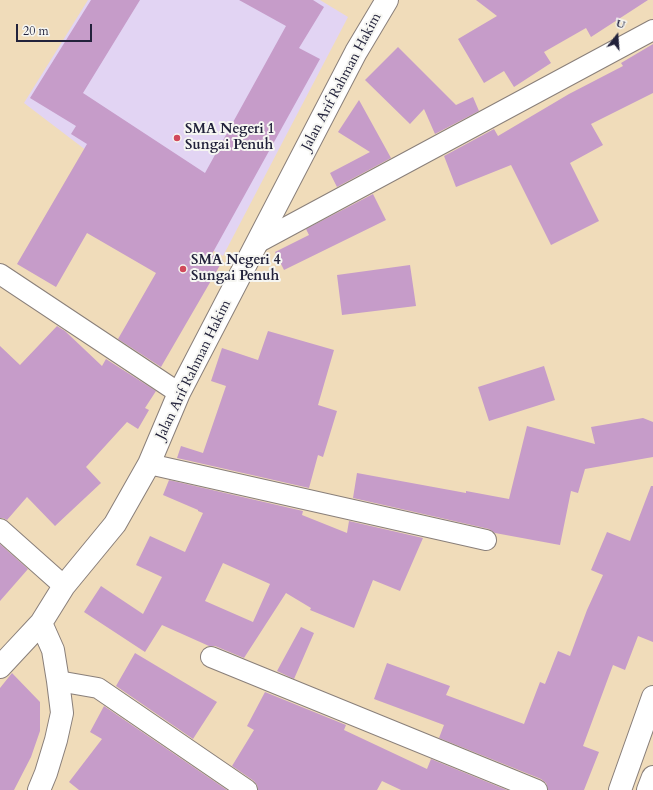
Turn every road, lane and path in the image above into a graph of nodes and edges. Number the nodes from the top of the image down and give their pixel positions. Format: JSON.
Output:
{"nodes":[{"id":1,"x":387,"y":0,"type":"edge"},
{"id":2,"x":653,"y":30,"type":"edge"},
{"id":3,"x":257,"y":243,"type":"junction"},
{"id":4,"x":0,"y":274,"type":"edge"},
{"id":5,"x":179,"y":393,"type":"junction"},
{"id":6,"x":149,"y":464,"type":"junction"},
{"id":7,"x":0,"y":529,"type":"edge"},
{"id":8,"x":486,"y":540,"type":"dead end"},
{"id":9,"x":64,"y":586,"type":"junction"},
{"id":10,"x":41,"y":623,"type":"junction"},
{"id":11,"x":211,"y":657,"type":"dead end"},
{"id":12,"x":0,"y":667,"type":"edge"},
{"id":13,"x":58,"y":681,"type":"junction"},
{"id":14,"x":653,"y":697,"type":"edge"},
{"id":15,"x":653,"y":777,"type":"edge"},
{"id":16,"x":39,"y":790,"type":"edge"},
{"id":17,"x":247,"y":790,"type":"edge"},
{"id":18,"x":537,"y":790,"type":"edge"},
{"id":19,"x":620,"y":790,"type":"edge"},
{"id":20,"x":648,"y":790,"type":"edge"}],
"edges":[{"from":1,"to":3,"type":"street","name":"Jalan Arif Rahman Hakim"},
{"from":2,"to":3,"type":"street"},
{"from":3,"to":5,"type":"street","name":"Jalan Arif Rahman Hakim"},
{"from":4,"to":5,"type":"street"},
{"from":5,"to":6,"type":"street","name":"Jalan Arif Rahman Hakim"},
{"from":6,"to":8,"type":"street"},
{"from":6,"to":9,"type":"street","name":"Jalan Arif Rahman Hakim"},
{"from":7,"to":9,"type":"street"},
{"from":9,"to":10,"type":"street","name":"Jalan Arif Rahman Hakim"},
{"from":10,"to":12,"type":"street","name":"Jalan Arif Rahman Hakim"},
{"from":10,"to":13,"type":"street"},
{"from":11,"to":18,"type":"street"},
{"from":13,"to":16,"type":"street"},
{"from":13,"to":17,"type":"street"},
{"from":14,"to":19,"type":"street"},
{"from":15,"to":20,"type":"street"}]}
